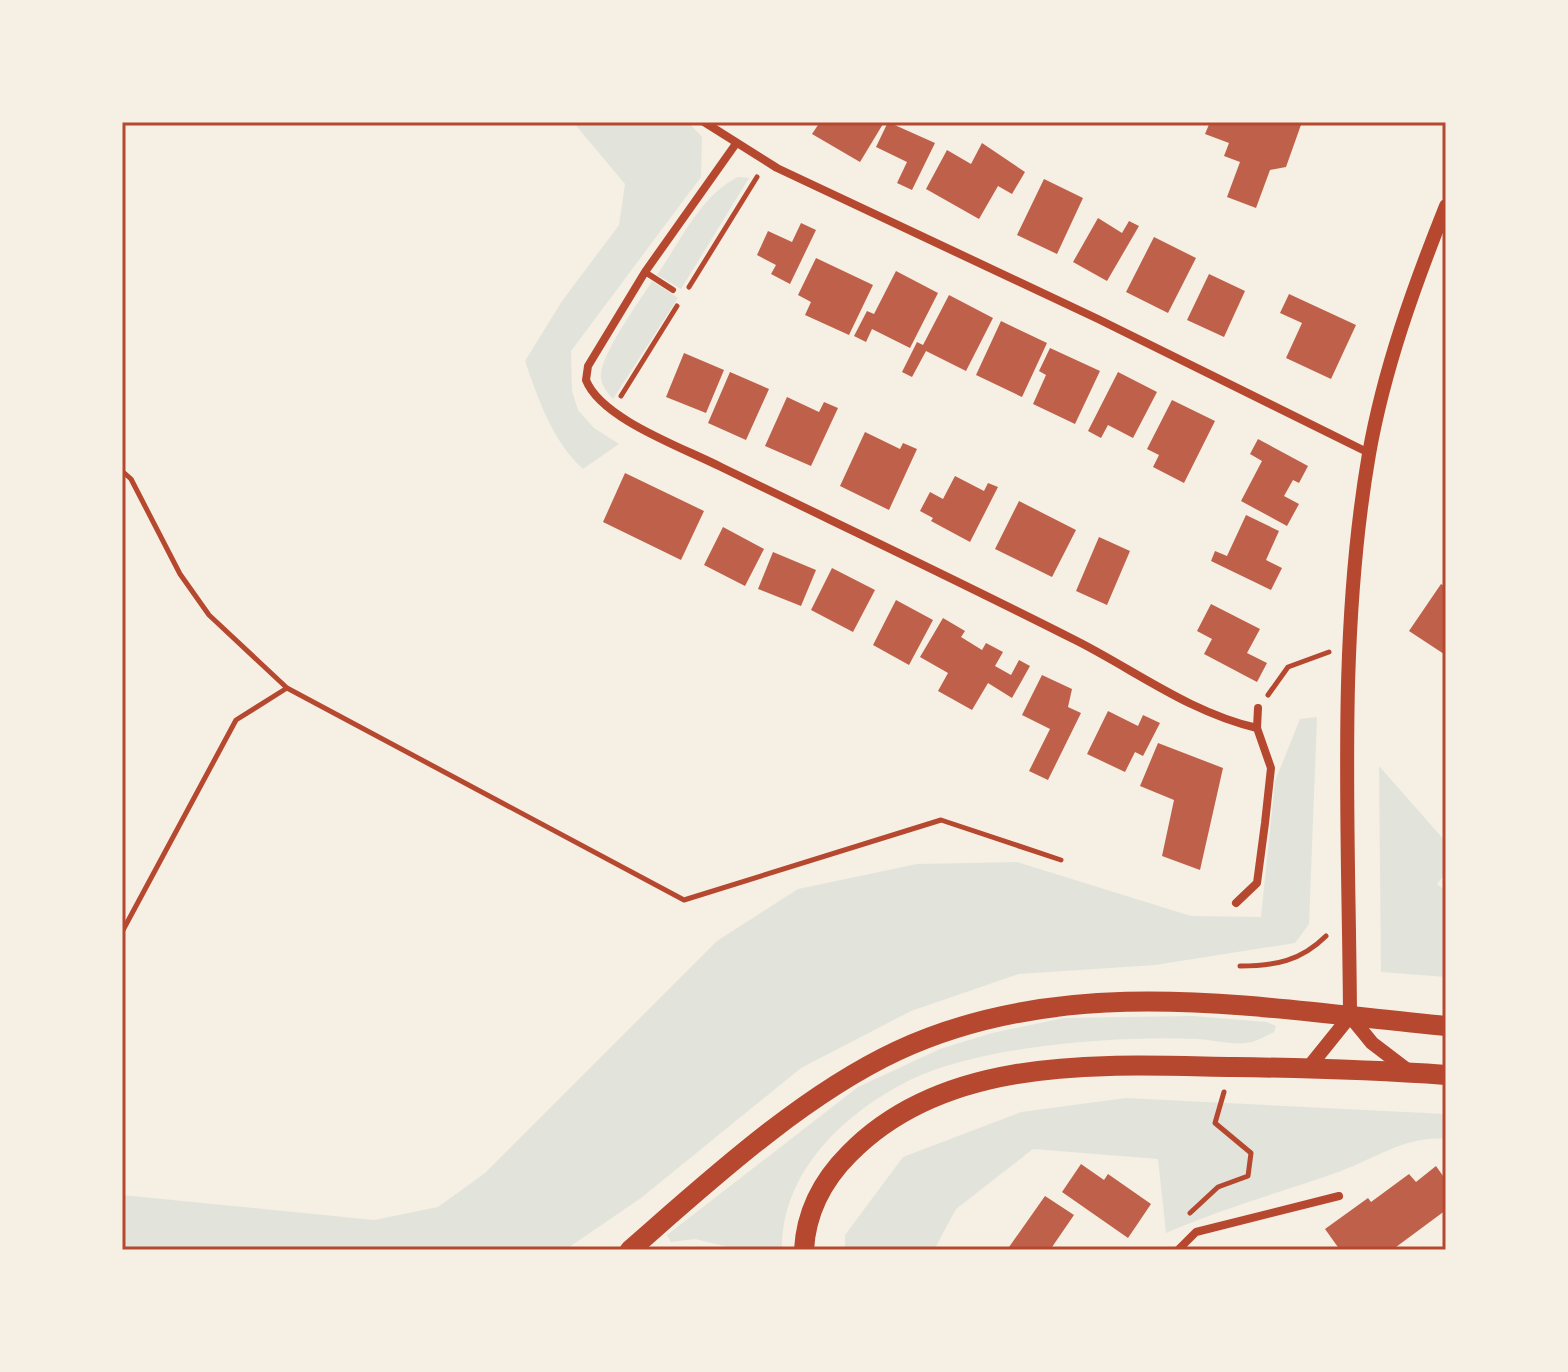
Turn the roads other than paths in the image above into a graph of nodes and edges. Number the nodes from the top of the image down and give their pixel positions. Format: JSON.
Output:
{"nodes":[{"id":1,"x":704,"y":122,"type":"edge"},
{"id":2,"x":735,"y":145,"type":"junction"},
{"id":3,"x":1446,"y":206,"type":"edge"},
{"id":4,"x":645,"y":272,"type":"junction"},
{"id":5,"x":673,"y":290,"type":"dead end"},
{"id":6,"x":1369,"y":453,"type":"junction"},
{"id":7,"x":1258,"y":708,"type":"road end"},
{"id":8,"x":1257,"y":728,"type":"junction"},
{"id":9,"x":1236,"y":903,"type":"dead end"},
{"id":10,"x":1350,"y":1016,"type":"junction"},
{"id":11,"x":1446,"y":1026,"type":"edge"},
{"id":12,"x":1309,"y":1067,"type":"junction"},
{"id":13,"x":1410,"y":1072,"type":"junction"},
{"id":14,"x":1446,"y":1075,"type":"edge"},
{"id":15,"x":1339,"y":1196,"type":"dead end"},
{"id":16,"x":630,"y":1250,"type":"edge"},
{"id":17,"x":804,"y":1250,"type":"edge"},
{"id":18,"x":1178,"y":1250,"type":"edge"}],
"edges":[{"from":1,"to":2,"type":"street"},
{"from":2,"to":4,"type":"street"},
{"from":2,"to":6,"type":"street"},
{"from":3,"to":6,"type":"street"},
{"from":4,"to":5,"type":"lane"},
{"from":4,"to":8,"type":"street"},
{"from":6,"to":10,"type":"street"},
{"from":7,"to":8,"type":"street"},
{"from":8,"to":9,"type":"street"},
{"from":10,"to":11,"type":"main road"},
{"from":10,"to":12,"type":"street"},
{"from":10,"to":13,"type":"street"},
{"from":10,"to":16,"type":"main road"},
{"from":12,"to":13,"type":"main road"},
{"from":12,"to":17,"type":"main road"},
{"from":13,"to":14,"type":"main road"},
{"from":15,"to":18,"type":"street"}]}
